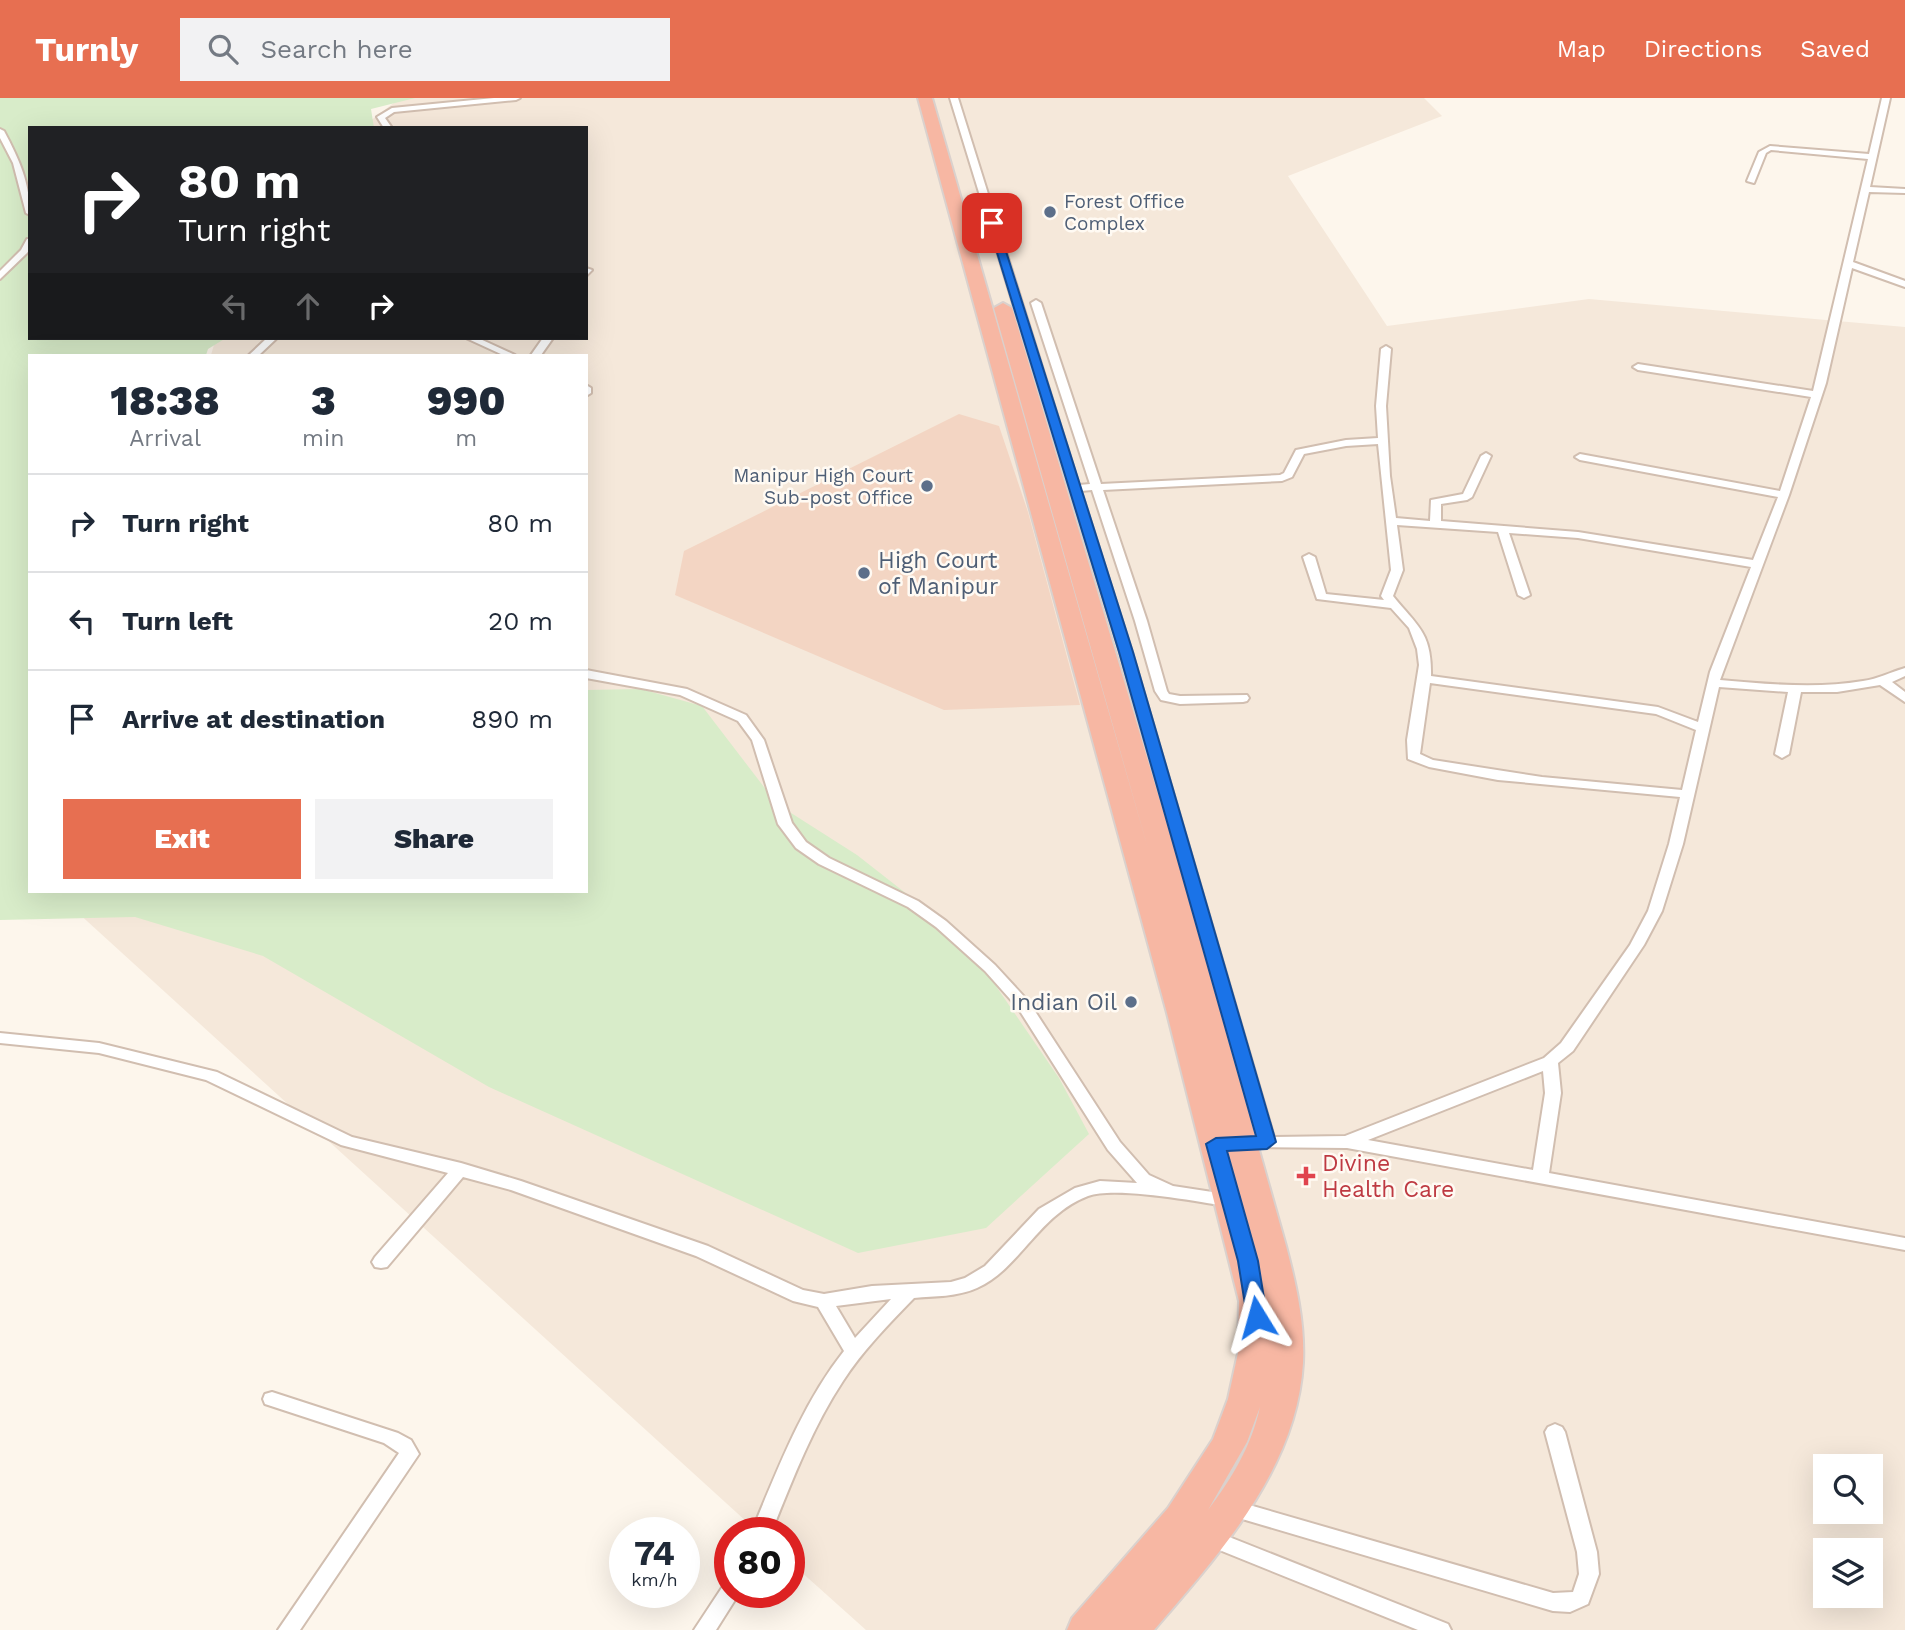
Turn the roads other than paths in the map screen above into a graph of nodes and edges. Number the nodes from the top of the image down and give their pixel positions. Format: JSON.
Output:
{"nodes":[{"id":1,"x":516,"y":98,"type":"edge"},
{"id":2,"x":925,"y":98,"type":"edge"},
{"id":3,"x":940,"y":98,"type":"edge"},
{"id":4,"x":954,"y":98,"type":"edge"},
{"id":5,"x":1886,"y":98,"type":"edge"},
{"id":6,"x":387,"y":126,"type":"edge"},
{"id":7,"x":0,"y":131,"type":"edge"},
{"id":8,"x":1872,"y":157,"type":"junction"},
{"id":9,"x":1751,"y":181,"type":"dead end"},
{"id":10,"x":1867,"y":188,"type":"junction"},
{"id":11,"x":1905,"y":191,"type":"edge"},
{"id":12,"x":28,"y":205,"type":"edge"},
{"id":13,"x":28,"y":244,"type":"edge"},
{"id":14,"x":1850,"y":264,"type":"junction"},
{"id":15,"x":0,"y":276,"type":"edge"},
{"id":16,"x":1905,"y":284,"type":"edge"},
{"id":17,"x":1036,"y":303,"type":"dead end"},
{"id":18,"x":270,"y":340,"type":"edge"},
{"id":19,"x":476,"y":340,"type":"edge"},
{"id":20,"x":1386,"y":349,"type":"dead end"},
{"id":21,"x":255,"y":354,"type":"edge"},
{"id":22,"x":508,"y":354,"type":"edge"},
{"id":23,"x":1638,"y":367,"type":"dead end"},
{"id":24,"x":1817,"y":395,"type":"junction"},
{"id":25,"x":1384,"y":441,"type":"junction"},
{"id":26,"x":1486,"y":456,"type":"dead end"},
{"id":27,"x":1580,"y":457,"type":"dead end"},
{"id":28,"x":1074,"y":488,"type":"junction"},
{"id":29,"x":1096,"y":488,"type":"junction"},
{"id":30,"x":1784,"y":495,"type":"junction"},
{"id":31,"x":1391,"y":521,"type":"junction"},
{"id":32,"x":1436,"y":524,"type":"junction"},
{"id":33,"x":1502,"y":529,"type":"junction"},
{"id":34,"x":1309,"y":557,"type":"dead end"},
{"id":35,"x":1756,"y":564,"type":"junction"},
{"id":36,"x":1524,"y":596,"type":"dead end"},
{"id":37,"x":1394,"y":605,"type":"junction"},
{"id":38,"x":1905,"y":672,"type":"edge"},
{"id":39,"x":588,"y":674,"type":"edge"},
{"id":40,"x":1427,"y":679,"type":"junction"},
{"id":41,"x":1884,"y":682,"type":"junction"},
{"id":42,"x":1713,"y":683,"type":"junction"},
{"id":43,"x":1795,"y":689,"type":"junction"},
{"id":44,"x":1243,"y":698,"type":"dead end"},
{"id":45,"x":1905,"y":698,"type":"edge"},
{"id":46,"x":1703,"y":728,"type":"junction"},
{"id":47,"x":1782,"y":754,"type":"dead end"},
{"id":48,"x":1687,"y":794,"type":"junction"},
{"id":49,"x":0,"y":1038,"type":"edge"},
{"id":50,"x":1550,"y":1062,"type":"junction"},
{"id":51,"x":1347,"y":1142,"type":"junction"},
{"id":52,"x":1241,"y":1143,"type":"junction"},
{"id":53,"x":461,"y":1169,"type":"junction"},
{"id":54,"x":1539,"y":1177,"type":"junction"},
{"id":55,"x":1170,"y":1191,"type":"junction"},
{"id":56,"x":1232,"y":1201,"type":"junction"},
{"id":57,"x":1905,"y":1244,"type":"edge"},
{"id":58,"x":382,"y":1262,"type":"dead end"},
{"id":59,"x":909,"y":1291,"type":"junction"},
{"id":60,"x":824,"y":1301,"type":"junction"},
{"id":61,"x":854,"y":1352,"type":"junction"},
{"id":62,"x":272,"y":1399,"type":"dead end"},
{"id":63,"x":1555,"y":1432,"type":"dead end"},
{"id":64,"x":1230,"y":1507,"type":"junction"},
{"id":65,"x":768,"y":1517,"type":"edge"},
{"id":66,"x":1209,"y":1537,"type":"junction"},
{"id":67,"x":719,"y":1608,"type":"edge"},
{"id":68,"x":288,"y":1630,"type":"edge"},
{"id":69,"x":704,"y":1630,"type":"edge"},
{"id":70,"x":1086,"y":1630,"type":"edge"},
{"id":71,"x":1130,"y":1630,"type":"edge"},
{"id":72,"x":1441,"y":1630,"type":"edge"}],
"edges":[{"from":1,"to":6,"type":"street"},
{"from":2,"to":52,"type":"highway"},
{"from":3,"to":52,"type":"highway"},
{"from":4,"to":28,"type":"street"},
{"from":5,"to":8,"type":"street"},
{"from":7,"to":12,"type":"street"},
{"from":8,"to":9,"type":"street"},
{"from":8,"to":10,"type":"street"},
{"from":10,"to":11,"type":"street"},
{"from":10,"to":14,"type":"street"},
{"from":13,"to":15,"type":"street"},
{"from":14,"to":16,"type":"street"},
{"from":14,"to":24,"type":"street"},
{"from":17,"to":29,"type":"street"},
{"from":18,"to":21,"type":"street"},
{"from":19,"to":22,"type":"street"},
{"from":20,"to":25,"type":"street"},
{"from":23,"to":24,"type":"street"},
{"from":24,"to":30,"type":"street"},
{"from":25,"to":29,"type":"street"},
{"from":25,"to":31,"type":"street"},
{"from":26,"to":32,"type":"street"},
{"from":27,"to":30,"type":"street"},
{"from":28,"to":29,"type":"street"},
{"from":28,"to":52,"type":"street"},
{"from":29,"to":44,"type":"street"},
{"from":30,"to":35,"type":"street"},
{"from":31,"to":32,"type":"street"},
{"from":31,"to":37,"type":"street"},
{"from":32,"to":33,"type":"street"},
{"from":33,"to":35,"type":"street"},
{"from":33,"to":36,"type":"street"},
{"from":34,"to":37,"type":"street"},
{"from":35,"to":42,"type":"street"},
{"from":37,"to":40,"type":"street"},
{"from":38,"to":41,"type":"street"},
{"from":39,"to":55,"type":"street"},
{"from":40,"to":46,"type":"street"},
{"from":40,"to":48,"type":"street"},
{"from":41,"to":43,"type":"street"},
{"from":41,"to":45,"type":"street"},
{"from":42,"to":43,"type":"street"},
{"from":42,"to":46,"type":"street"},
{"from":43,"to":47,"type":"street"},
{"from":46,"to":48,"type":"street"},
{"from":48,"to":50,"type":"street"},
{"from":49,"to":53,"type":"street"},
{"from":50,"to":51,"type":"street"},
{"from":50,"to":54,"type":"street"},
{"from":51,"to":52,"type":"street"},
{"from":51,"to":54,"type":"street"},
{"from":52,"to":56,"type":"highway"},
{"from":52,"to":64,"type":"highway"},
{"from":53,"to":58,"type":"street"},
{"from":53,"to":60,"type":"street"},
{"from":54,"to":57,"type":"street"},
{"from":55,"to":56,"type":"street"},
{"from":55,"to":59,"type":"street"},
{"from":56,"to":70,"type":"highway"},
{"from":59,"to":60,"type":"street"},
{"from":59,"to":61,"type":"street"},
{"from":60,"to":61,"type":"street"},
{"from":61,"to":65,"type":"street"},
{"from":62,"to":68,"type":"street"},
{"from":63,"to":64,"type":"street"},
{"from":64,"to":66,"type":"highway"},
{"from":66,"to":71,"type":"highway"},
{"from":66,"to":72,"type":"street"},
{"from":67,"to":69,"type":"street"}]}
